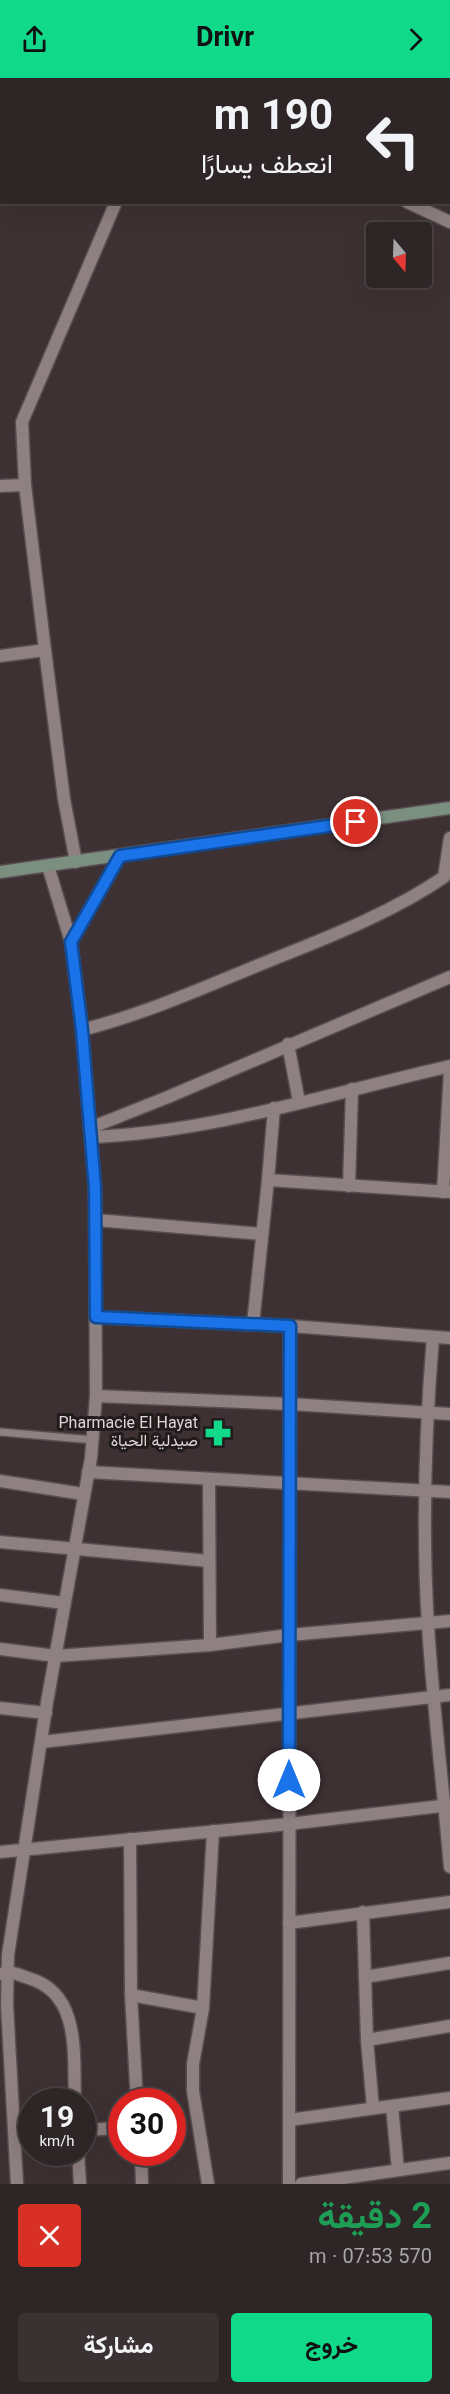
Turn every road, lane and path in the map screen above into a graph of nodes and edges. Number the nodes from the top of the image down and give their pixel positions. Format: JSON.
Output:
{"nodes":[{"id":1,"x":115,"y":204,"type":"edge"},
{"id":2,"x":411,"y":204,"type":"edge"},
{"id":3,"x":450,"y":222,"type":"edge"},
{"id":4,"x":25,"y":485,"type":"junction"},
{"id":5,"x":0,"y":486,"type":"edge"},
{"id":6,"x":45,"y":650,"type":"junction"},
{"id":7,"x":0,"y":656,"type":"edge"},
{"id":8,"x":450,"y":808,"type":"edge"},
{"id":9,"x":450,"y":838,"type":"edge"},
{"id":10,"x":120,"y":856,"type":"junction"},
{"id":11,"x":76,"y":862,"type":"junction"},
{"id":12,"x":48,"y":866,"type":"junction"},
{"id":13,"x":0,"y":872,"type":"edge"},
{"id":14,"x":71,"y":942,"type":"junction"},
{"id":15,"x":450,"y":977,"type":"edge"},
{"id":16,"x":82,"y":1030,"type":"junction"},
{"id":17,"x":288,"y":1044,"type":"junction"},
{"id":18,"x":450,"y":1066,"type":"edge"},
{"id":19,"x":450,"y":1071,"type":"edge"},
{"id":20,"x":352,"y":1089,"type":"junction"},
{"id":21,"x":299,"y":1102,"type":"junction"},
{"id":22,"x":274,"y":1108,"type":"junction"},
{"id":23,"x":90,"y":1133,"type":"junction"},
{"id":24,"x":268,"y":1180,"type":"junction"},
{"id":25,"x":349,"y":1186,"type":"junction"},
{"id":26,"x":446,"y":1192,"type":"edge"},
{"id":27,"x":96,"y":1220,"type":"junction"},
{"id":28,"x":262,"y":1234,"type":"junction"},
{"id":29,"x":96,"y":1317,"type":"junction"},
{"id":30,"x":252,"y":1324,"type":"junction"},
{"id":31,"x":290,"y":1326,"type":"junction"},
{"id":32,"x":433,"y":1337,"type":"junction"},
{"id":33,"x":450,"y":1338,"type":"edge"},
{"id":34,"x":96,"y":1396,"type":"junction"},
{"id":35,"x":290,"y":1404,"type":"junction"},
{"id":36,"x":426,"y":1413,"type":"junction"},
{"id":37,"x":450,"y":1414,"type":"edge"},
{"id":38,"x":0,"y":1432,"type":"edge"},
{"id":39,"x":94,"y":1440,"type":"junction"},
{"id":40,"x":88,"y":1472,"type":"junction"},
{"id":41,"x":209,"y":1480,"type":"junction"},
{"id":42,"x":0,"y":1481,"type":"edge"},
{"id":43,"x":289,"y":1482,"type":"junction"},
{"id":44,"x":424,"y":1491,"type":"junction"},
{"id":45,"x":450,"y":1492,"type":"edge"},
{"id":46,"x":83,"y":1494,"type":"junction"},
{"id":47,"x":0,"y":1542,"type":"edge"},
{"id":48,"x":74,"y":1549,"type":"junction"},
{"id":49,"x":209,"y":1561,"type":"junction"},
{"id":50,"x":0,"y":1595,"type":"edge"},
{"id":51,"x":64,"y":1603,"type":"junction"},
{"id":52,"x":450,"y":1621,"type":"edge"},
{"id":53,"x":428,"y":1623,"type":"junction"},
{"id":54,"x":290,"y":1635,"type":"junction"},
{"id":55,"x":210,"y":1645,"type":"junction"},
{"id":56,"x":0,"y":1649,"type":"edge"},
{"id":57,"x":56,"y":1656,"type":"junction"},
{"id":58,"x":450,"y":1695,"type":"edge"},
{"id":59,"x":434,"y":1697,"type":"junction"},
{"id":60,"x":0,"y":1708,"type":"edge"},
{"id":61,"x":45,"y":1713,"type":"junction"},
{"id":62,"x":289,"y":1714,"type":"junction"},
{"id":63,"x":42,"y":1742,"type":"junction"},
{"id":64,"x":448,"y":1806,"type":"edge"},
{"id":65,"x":289,"y":1824,"type":"junction"},
{"id":66,"x":213,"y":1831,"type":"junction"},
{"id":67,"x":130,"y":1839,"type":"junction"},
{"id":68,"x":25,"y":1849,"type":"junction"},
{"id":69,"x":0,"y":1852,"type":"edge"},
{"id":70,"x":450,"y":1867,"type":"edge"},
{"id":71,"x":450,"y":1902,"type":"edge"},
{"id":72,"x":363,"y":1912,"type":"junction"},
{"id":73,"x":289,"y":1923,"type":"junction"},
{"id":74,"x":4,"y":1955,"type":"edge"},
{"id":75,"x":450,"y":1963,"type":"edge"},
{"id":76,"x":4,"y":1973,"type":"edge"},
{"id":77,"x":365,"y":1977,"type":"junction"},
{"id":78,"x":131,"y":1995,"type":"junction"},
{"id":79,"x":203,"y":2008,"type":"junction"},
{"id":80,"x":450,"y":2026,"type":"edge"},
{"id":81,"x":367,"y":2040,"type":"junction"},
{"id":82,"x":74,"y":2088,"type":"edge"},
{"id":83,"x":136,"y":2088,"type":"edge"},
{"id":84,"x":450,"y":2097,"type":"edge"},
{"id":85,"x":392,"y":2106,"type":"junction"},
{"id":86,"x":373,"y":2108,"type":"junction"},
{"id":87,"x":289,"y":2120,"type":"junction"},
{"id":88,"x":15,"y":2138,"type":"junction"},
{"id":89,"x":18,"y":2138,"type":"edge"},
{"id":90,"x":450,"y":2163,"type":"edge"},
{"id":91,"x":79,"y":2166,"type":"edge"},
{"id":92,"x":141,"y":2166,"type":"edge"},
{"id":93,"x":398,"y":2170,"type":"junction"},
{"id":94,"x":18,"y":2184,"type":"edge"},
{"id":95,"x":80,"y":2184,"type":"edge"},
{"id":96,"x":142,"y":2184,"type":"edge"},
{"id":97,"x":208,"y":2184,"type":"edge"},
{"id":98,"x":289,"y":2184,"type":"edge"},
{"id":99,"x":301,"y":2184,"type":"edge"}],
"edges":[{"from":1,"to":4,"type":"street"},
{"from":2,"to":3,"type":"street"},
{"from":4,"to":5,"type":"street"},
{"from":4,"to":6,"type":"street"},
{"from":6,"to":7,"type":"street"},
{"from":6,"to":11,"type":"street"},
{"from":8,"to":10,"type":"main road"},
{"from":9,"to":16,"type":"street"},
{"from":10,"to":11,"type":"main road"},
{"from":10,"to":14,"type":"street"},
{"from":11,"to":12,"type":"main road"},
{"from":12,"to":13,"type":"main road"},
{"from":12,"to":14,"type":"street"},
{"from":14,"to":16,"type":"street"},
{"from":15,"to":17,"type":"street"},
{"from":16,"to":23,"type":"street"},
{"from":17,"to":21,"type":"street"},
{"from":17,"to":23,"type":"street"},
{"from":18,"to":20,"type":"street"},
{"from":19,"to":26,"type":"street"},
{"from":20,"to":21,"type":"street"},
{"from":20,"to":25,"type":"street"},
{"from":21,"to":22,"type":"street"},
{"from":22,"to":23,"type":"street"},
{"from":22,"to":24,"type":"street"},
{"from":23,"to":27,"type":"street"},
{"from":24,"to":25,"type":"street"},
{"from":24,"to":28,"type":"street"},
{"from":25,"to":26,"type":"street"},
{"from":27,"to":28,"type":"street"},
{"from":27,"to":29,"type":"street"},
{"from":28,"to":30,"type":"street"},
{"from":29,"to":30,"type":"street"},
{"from":29,"to":34,"type":"street"},
{"from":30,"to":31,"type":"street"},
{"from":31,"to":32,"type":"street"},
{"from":31,"to":35,"type":"street"},
{"from":32,"to":33,"type":"street"},
{"from":32,"to":36,"type":"street"},
{"from":34,"to":35,"type":"street"},
{"from":34,"to":39,"type":"street"},
{"from":35,"to":36,"type":"street"},
{"from":35,"to":43,"type":"street"},
{"from":36,"to":37,"type":"street"},
{"from":36,"to":44,"type":"street"},
{"from":38,"to":39,"type":"lane"},
{"from":39,"to":40,"type":"street"},
{"from":40,"to":41,"type":"street"},
{"from":40,"to":46,"type":"street"},
{"from":41,"to":43,"type":"street"},
{"from":41,"to":49,"type":"street"},
{"from":42,"to":46,"type":"street"},
{"from":43,"to":44,"type":"street"},
{"from":43,"to":54,"type":"street"},
{"from":44,"to":45,"type":"street"},
{"from":44,"to":53,"type":"street"},
{"from":46,"to":48,"type":"street"},
{"from":47,"to":48,"type":"street"},
{"from":48,"to":49,"type":"street"},
{"from":48,"to":51,"type":"street"},
{"from":49,"to":55,"type":"street"},
{"from":50,"to":51,"type":"street"},
{"from":51,"to":57,"type":"street"},
{"from":52,"to":53,"type":"street"},
{"from":53,"to":54,"type":"street"},
{"from":53,"to":59,"type":"street"},
{"from":54,"to":55,"type":"street"},
{"from":54,"to":62,"type":"street"},
{"from":55,"to":57,"type":"street"},
{"from":56,"to":57,"type":"street"},
{"from":57,"to":61,"type":"street"},
{"from":58,"to":59,"type":"street"},
{"from":59,"to":62,"type":"street"},
{"from":59,"to":64,"type":"street"},
{"from":60,"to":61,"type":"street"},
{"from":61,"to":63,"type":"street"},
{"from":62,"to":63,"type":"street"},
{"from":62,"to":65,"type":"street"},
{"from":63,"to":68,"type":"street"},
{"from":64,"to":65,"type":"street"},
{"from":64,"to":70,"type":"street"},
{"from":65,"to":66,"type":"street"},
{"from":65,"to":73,"type":"street"},
{"from":66,"to":67,"type":"street"},
{"from":66,"to":79,"type":"street"},
{"from":67,"to":68,"type":"street"},
{"from":67,"to":78,"type":"street"},
{"from":68,"to":69,"type":"street"},
{"from":68,"to":74,"type":"street"},
{"from":71,"to":72,"type":"street"},
{"from":72,"to":73,"type":"street"},
{"from":72,"to":77,"type":"street"},
{"from":73,"to":87,"type":"street"},
{"from":74,"to":76,"type":"street"},
{"from":75,"to":77,"type":"street"},
{"from":76,"to":82,"type":"street"},
{"from":76,"to":88,"type":"street"},
{"from":77,"to":81,"type":"street"},
{"from":78,"to":79,"type":"street"},
{"from":78,"to":83,"type":"street"},
{"from":79,"to":97,"type":"street"},
{"from":80,"to":81,"type":"street"},
{"from":81,"to":86,"type":"street"},
{"from":84,"to":85,"type":"street"},
{"from":85,"to":86,"type":"street"},
{"from":85,"to":93,"type":"street"},
{"from":86,"to":87,"type":"street"},
{"from":87,"to":98,"type":"street"},
{"from":88,"to":89,"type":"street"},
{"from":88,"to":94,"type":"street"},
{"from":90,"to":93,"type":"street"},
{"from":91,"to":95,"type":"street"},
{"from":92,"to":96,"type":"street"},
{"from":93,"to":99,"type":"street"}]}
